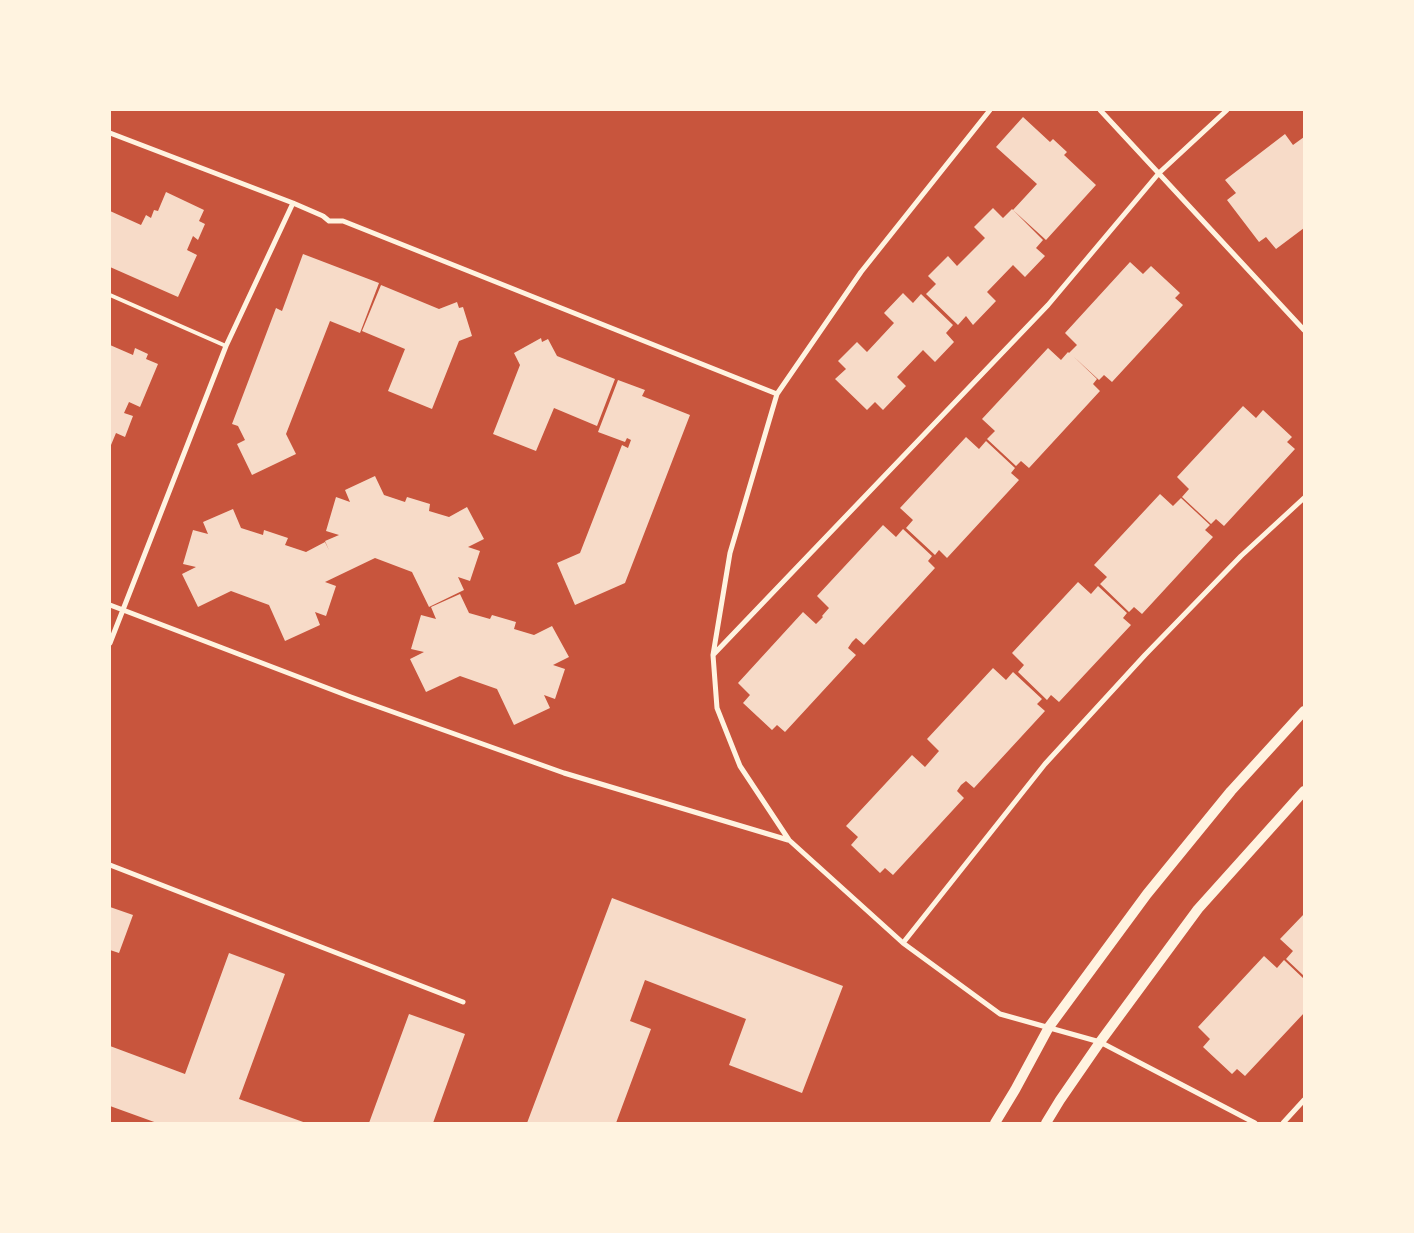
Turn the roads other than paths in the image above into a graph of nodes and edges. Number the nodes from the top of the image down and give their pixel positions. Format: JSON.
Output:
{"nodes":[{"id":1,"x":990,"y":110,"type":"edge"},
{"id":2,"x":1100,"y":110,"type":"edge"},
{"id":3,"x":1227,"y":110,"type":"edge"},
{"id":4,"x":110,"y":133,"type":"edge"},
{"id":5,"x":1159,"y":173,"type":"junction"},
{"id":6,"x":293,"y":202,"type":"junction"},
{"id":7,"x":110,"y":295,"type":"edge"},
{"id":8,"x":1304,"y":330,"type":"edge"},
{"id":9,"x":226,"y":346,"type":"junction"},
{"id":10,"x":777,"y":394,"type":"junction"},
{"id":11,"x":1304,"y":498,"type":"edge"},
{"id":12,"x":110,"y":605,"type":"edge"},
{"id":13,"x":124,"y":611,"type":"junction"},
{"id":14,"x":110,"y":643,"type":"edge"},
{"id":15,"x":713,"y":655,"type":"junction"},
{"id":16,"x":1304,"y":711,"type":"edge"},
{"id":17,"x":1304,"y":791,"type":"edge"},
{"id":18,"x":789,"y":840,"type":"junction"},
{"id":19,"x":110,"y":865,"type":"edge"},
{"id":20,"x":903,"y":943,"type":"junction"},
{"id":21,"x":463,"y":1002,"type":"dead end"},
{"id":22,"x":1048,"y":1027,"type":"junction"},
{"id":23,"x":1100,"y":1042,"type":"junction"},
{"id":24,"x":1304,"y":1100,"type":"edge"},
{"id":25,"x":995,"y":1123,"type":"edge"},
{"id":26,"x":1046,"y":1123,"type":"edge"},
{"id":27,"x":1255,"y":1123,"type":"edge"},
{"id":28,"x":1283,"y":1123,"type":"edge"}],
"edges":[{"from":1,"to":10,"type":"street"},
{"from":2,"to":5,"type":"street"},
{"from":3,"to":5,"type":"street"},
{"from":4,"to":6,"type":"street"},
{"from":5,"to":8,"type":"street"},
{"from":5,"to":15,"type":"street"},
{"from":6,"to":9,"type":"street"},
{"from":6,"to":10,"type":"street"},
{"from":7,"to":9,"type":"lane"},
{"from":9,"to":13,"type":"street"},
{"from":10,"to":15,"type":"street"},
{"from":11,"to":20,"type":"street"},
{"from":12,"to":13,"type":"street"},
{"from":13,"to":14,"type":"street"},
{"from":13,"to":18,"type":"street"},
{"from":15,"to":18,"type":"street"},
{"from":16,"to":22,"type":"main road"},
{"from":17,"to":23,"type":"main road"},
{"from":18,"to":20,"type":"street"},
{"from":19,"to":21,"type":"street"},
{"from":20,"to":22,"type":"street"},
{"from":22,"to":23,"type":"street"},
{"from":22,"to":25,"type":"main road"},
{"from":23,"to":26,"type":"main road"},
{"from":23,"to":27,"type":"street"},
{"from":24,"to":28,"type":"street"}]}
